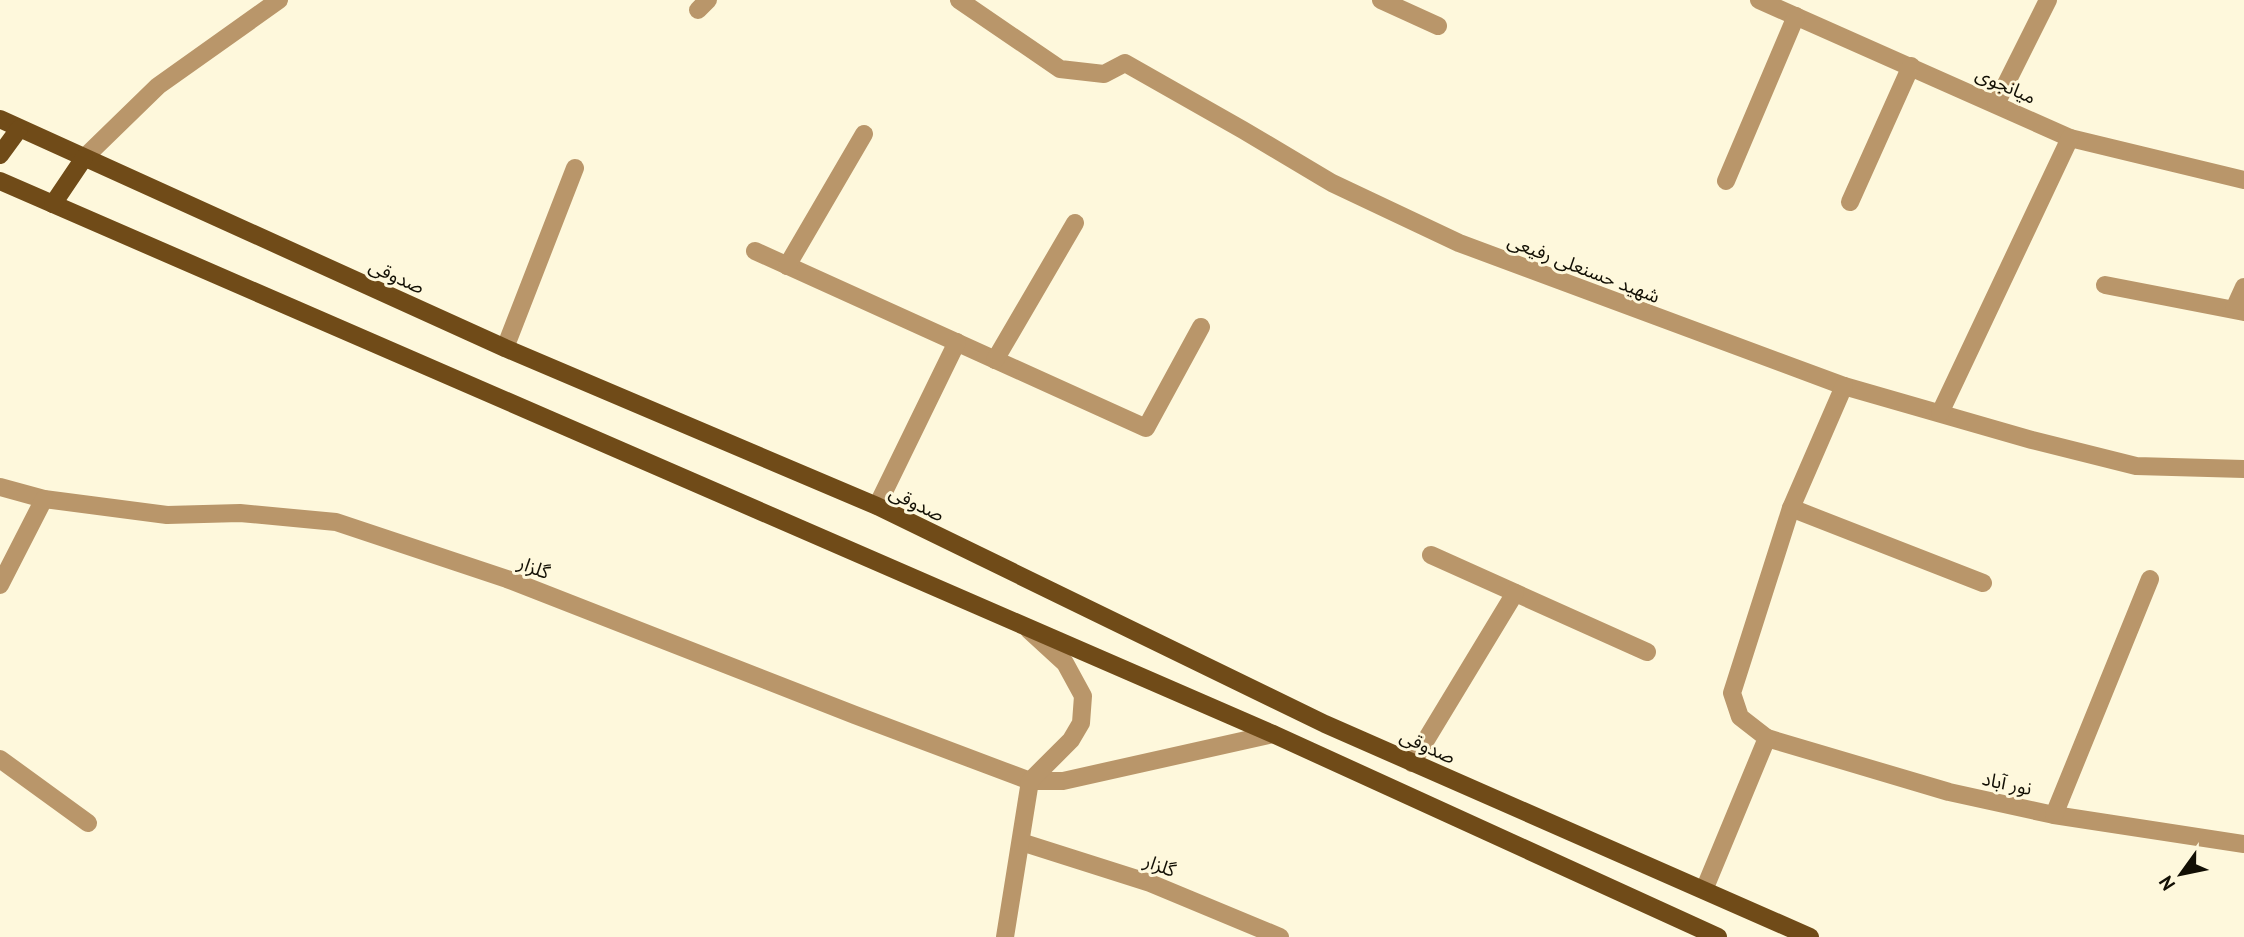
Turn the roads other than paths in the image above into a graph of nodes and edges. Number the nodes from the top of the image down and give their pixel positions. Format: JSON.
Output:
{"nodes":[{"id":1,"x":279,"y":0,"type":"edge"},
{"id":2,"x":959,"y":0,"type":"edge"},
{"id":3,"x":1381,"y":0,"type":"edge"},
{"id":4,"x":1759,"y":0,"type":"edge"},
{"id":5,"x":2048,"y":0,"type":"edge"},
{"id":6,"x":1796,"y":16,"type":"junction"},
{"id":7,"x":1438,"y":26,"type":"dead end"},
{"id":8,"x":1911,"y":66,"type":"junction"},
{"id":9,"x":1996,"y":104,"type":"junction"},
{"id":10,"x":0,"y":119,"type":"edge"},
{"id":11,"x":19,"y":129,"type":"junction"},
{"id":12,"x":864,"y":134,"type":"dead end"},
{"id":13,"x":2070,"y":138,"type":"junction"},
{"id":14,"x":0,"y":155,"type":"edge"},
{"id":15,"x":84,"y":158,"type":"junction"},
{"id":16,"x":575,"y":168,"type":"dead end"},
{"id":17,"x":2244,"y":180,"type":"edge"},
{"id":18,"x":0,"y":181,"type":"edge"},
{"id":19,"x":1726,"y":181,"type":"dead end"},
{"id":20,"x":1850,"y":202,"type":"dead end"},
{"id":21,"x":53,"y":204,"type":"junction"},
{"id":22,"x":1075,"y":223,"type":"dead end"},
{"id":23,"x":755,"y":251,"type":"dead end"},
{"id":24,"x":787,"y":265,"type":"junction"},
{"id":25,"x":2105,"y":285,"type":"dead end"},
{"id":26,"x":2244,"y":287,"type":"edge"},
{"id":27,"x":2239,"y":310,"type":"edge"},
{"id":28,"x":1201,"y":327,"type":"dead end"},
{"id":29,"x":957,"y":342,"type":"junction"},
{"id":30,"x":505,"y":348,"type":"junction"},
{"id":31,"x":995,"y":359,"type":"junction"},
{"id":32,"x":1844,"y":386,"type":"junction"},
{"id":33,"x":1940,"y":413,"type":"junction"},
{"id":34,"x":2244,"y":469,"type":"edge"},
{"id":35,"x":0,"y":487,"type":"edge"},
{"id":36,"x":44,"y":499,"type":"junction"},
{"id":37,"x":877,"y":506,"type":"junction"},
{"id":38,"x":1791,"y":508,"type":"junction"},
{"id":39,"x":1431,"y":555,"type":"dead end"},
{"id":40,"x":2150,"y":579,"type":"dead end"},
{"id":41,"x":1983,"y":583,"type":"dead end"},
{"id":42,"x":0,"y":585,"type":"edge"},
{"id":43,"x":1515,"y":593,"type":"junction"},
{"id":44,"x":1024,"y":625,"type":"junction"},
{"id":45,"x":1647,"y":652,"type":"dead end"},
{"id":46,"x":1273,"y":734,"type":"junction"},
{"id":47,"x":1767,"y":738,"type":"junction"},
{"id":48,"x":0,"y":759,"type":"edge"},
{"id":49,"x":1412,"y":763,"type":"junction"},
{"id":50,"x":1030,"y":781,"type":"junction"},
{"id":51,"x":2054,"y":815,"type":"junction"},
{"id":52,"x":88,"y":823,"type":"dead end"},
{"id":53,"x":1021,"y":842,"type":"junction"},
{"id":54,"x":2244,"y":844,"type":"edge"},
{"id":55,"x":1704,"y":890,"type":"junction"},
{"id":56,"x":1005,"y":937,"type":"edge"},
{"id":57,"x":1280,"y":937,"type":"edge"},
{"id":58,"x":1718,"y":937,"type":"edge"},
{"id":59,"x":1810,"y":937,"type":"edge"}],
"edges":[{"from":1,"to":15,"type":"street"},
{"from":2,"to":32,"type":"street","name":"شهید حسنعلی رفیعی"},
{"from":3,"to":7,"type":"street"},
{"from":4,"to":6,"type":"street","name":"میانجوی"},
{"from":5,"to":9,"type":"street"},
{"from":6,"to":8,"type":"street","name":"میانجوی"},
{"from":6,"to":19,"type":"street"},
{"from":8,"to":9,"type":"street","name":"میانجوی"},
{"from":8,"to":20,"type":"street"},
{"from":9,"to":13,"type":"street","name":"میانجوی"},
{"from":10,"to":11,"type":"main road","name":"صدوقی"},
{"from":11,"to":14,"type":"main road"},
{"from":11,"to":15,"type":"main road","name":"صدوقی"},
{"from":12,"to":24,"type":"street"},
{"from":13,"to":17,"type":"street","name":"میانجوی"},
{"from":13,"to":33,"type":"street"},
{"from":15,"to":21,"type":"main road"},
{"from":15,"to":30,"type":"main road","name":"صدوقی"},
{"from":16,"to":30,"type":"street"},
{"from":18,"to":21,"type":"main road"},
{"from":21,"to":44,"type":"main road"},
{"from":22,"to":31,"type":"street"},
{"from":23,"to":24,"type":"street"},
{"from":24,"to":29,"type":"street"},
{"from":25,"to":27,"type":"street"},
{"from":26,"to":27,"type":"street"},
{"from":28,"to":31,"type":"street"},
{"from":29,"to":31,"type":"street"},
{"from":29,"to":37,"type":"street"},
{"from":30,"to":37,"type":"main road","name":"صدوقی"},
{"from":32,"to":33,"type":"street","name":"شهید حسنعلی رفیعی"},
{"from":32,"to":38,"type":"street"},
{"from":33,"to":34,"type":"street","name":"شهید حسنعلی رفیعی"},
{"from":35,"to":36,"type":"street","name":"گلزار"},
{"from":36,"to":42,"type":"street"},
{"from":36,"to":50,"type":"street","name":"گلزار"},
{"from":37,"to":49,"type":"main road","name":"صدوقی"},
{"from":38,"to":41,"type":"street"},
{"from":38,"to":47,"type":"street"},
{"from":39,"to":43,"type":"street"},
{"from":40,"to":51,"type":"street"},
{"from":43,"to":45,"type":"street"},
{"from":43,"to":49,"type":"street"},
{"from":44,"to":46,"type":"main road"},
{"from":44,"to":50,"type":"street"},
{"from":46,"to":50,"type":"street"},
{"from":46,"to":58,"type":"main road"},
{"from":47,"to":51,"type":"street","name":"نور آباد"},
{"from":47,"to":55,"type":"street"},
{"from":48,"to":52,"type":"street"},
{"from":49,"to":55,"type":"main road","name":"صدوقی"},
{"from":50,"to":53,"type":"street"},
{"from":51,"to":54,"type":"street","name":"نور آباد"},
{"from":53,"to":56,"type":"street"},
{"from":53,"to":57,"type":"street","name":"گلزار"},
{"from":55,"to":59,"type":"main road","name":"صدوقی"}]}
